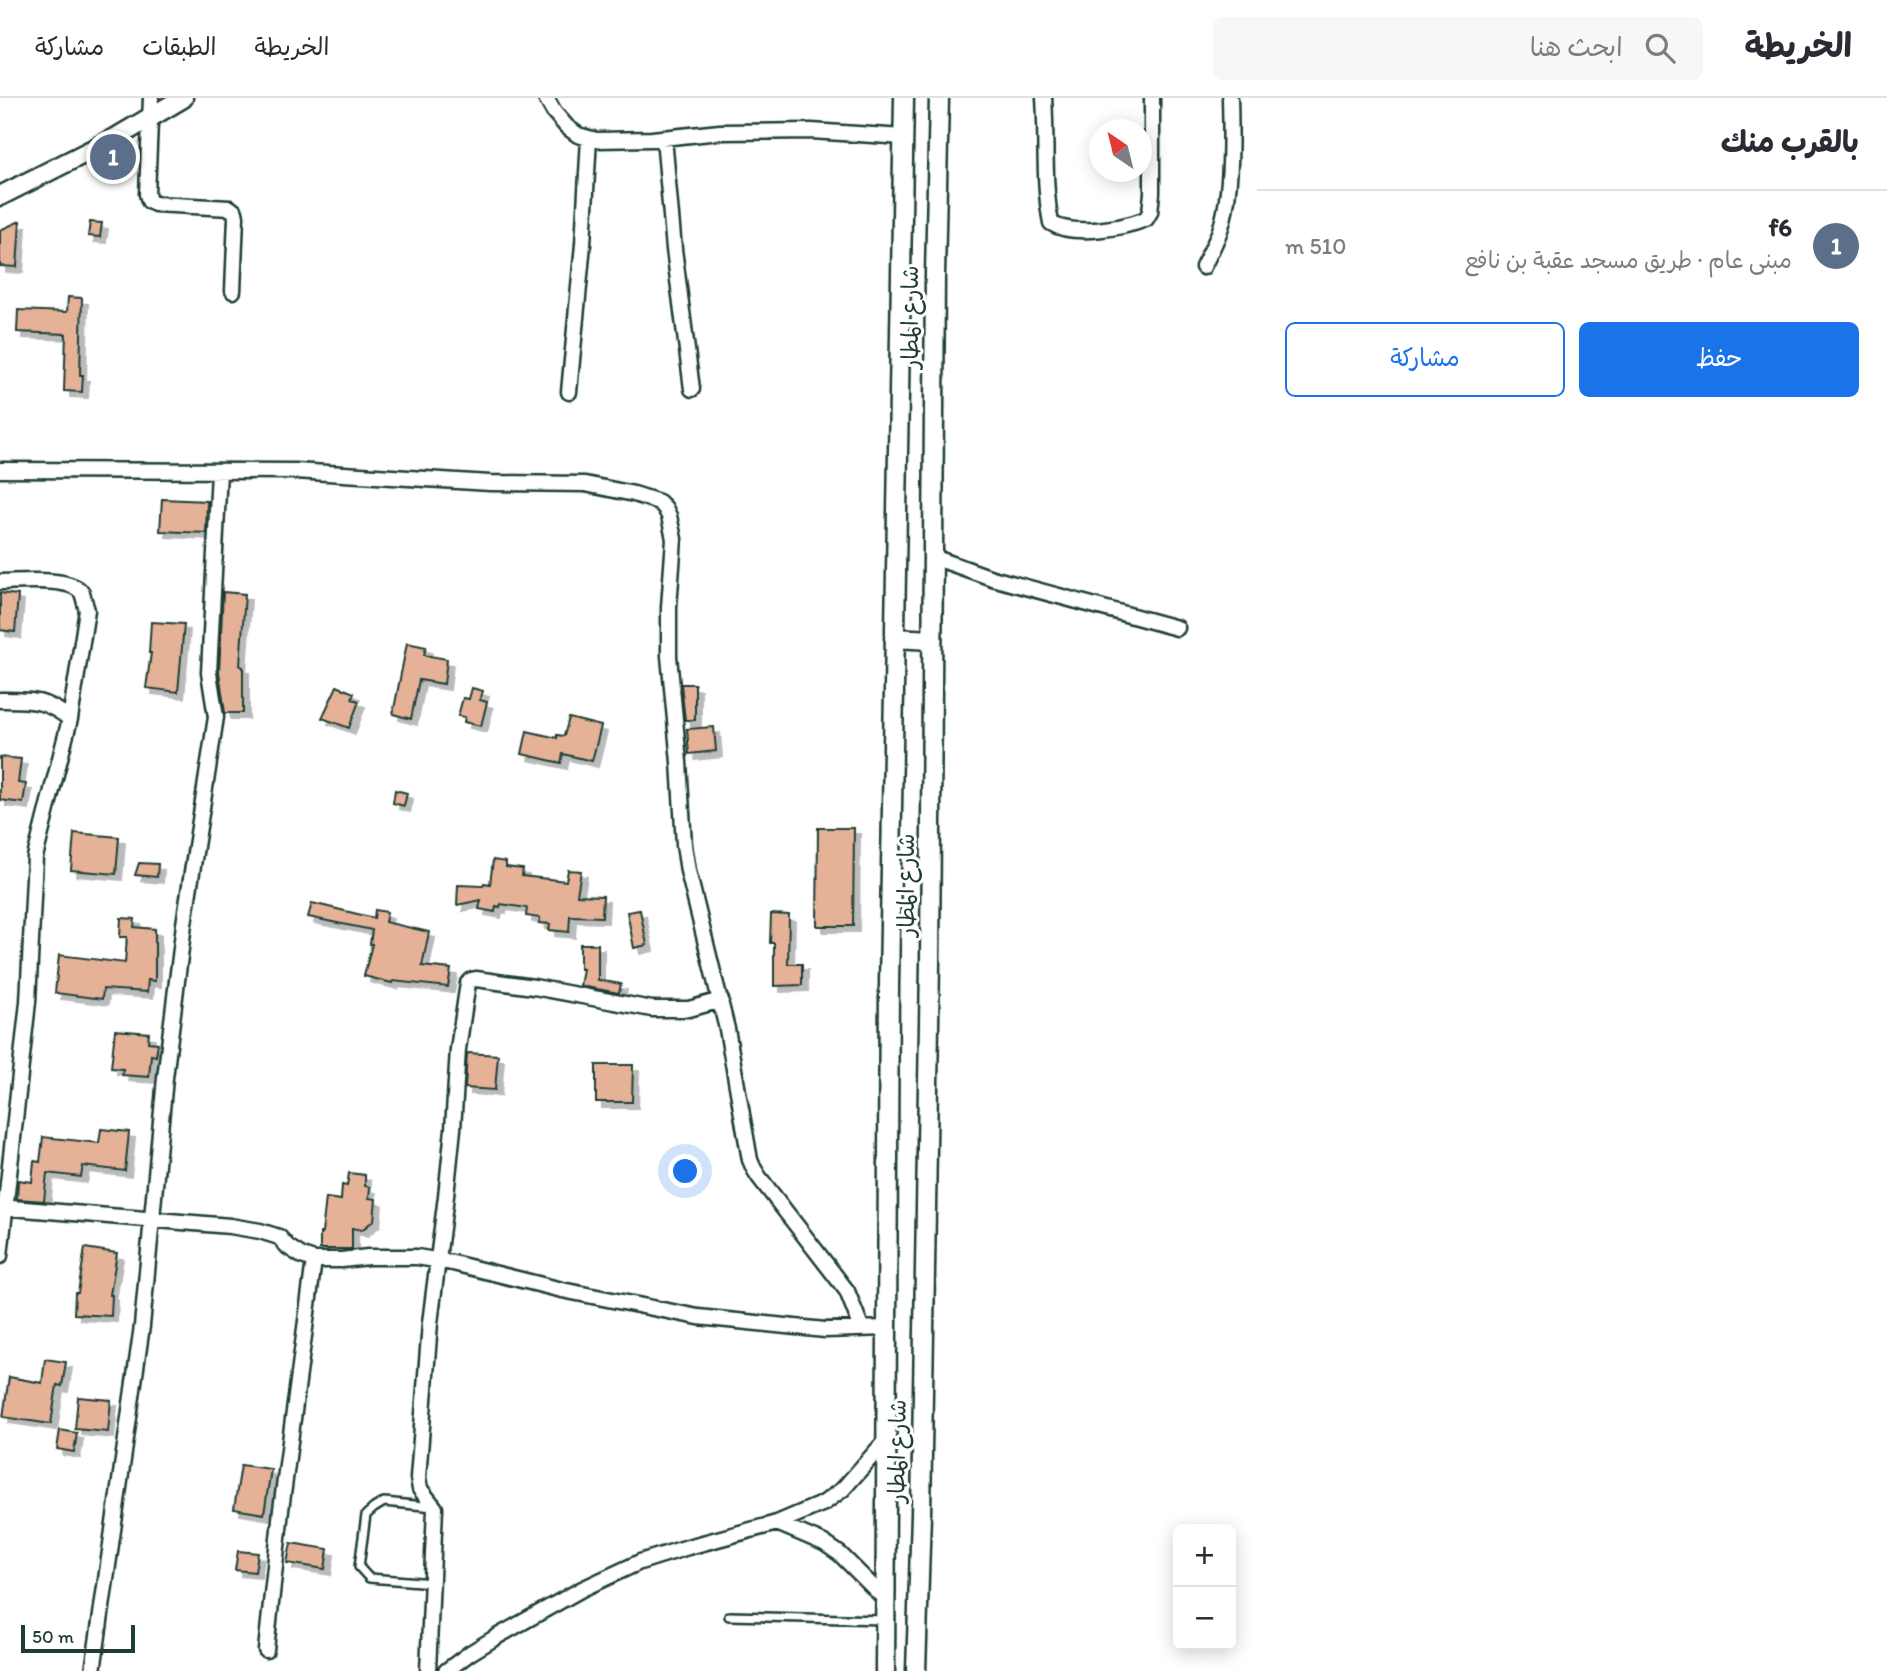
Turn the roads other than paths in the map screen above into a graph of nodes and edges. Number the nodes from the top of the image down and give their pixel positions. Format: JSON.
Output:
{"nodes":[{"id":1,"x":151,"y":98,"type":"edge"},
{"id":2,"x":183,"y":98,"type":"edge"},
{"id":3,"x":546,"y":98,"type":"edge"},
{"id":4,"x":904,"y":98,"type":"edge"},
{"id":5,"x":939,"y":98,"type":"edge"},
{"id":6,"x":1044,"y":98,"type":"edge"},
{"id":7,"x":1152,"y":98,"type":"edge"},
{"id":8,"x":1230,"y":98,"type":"edge"},
{"id":9,"x":151,"y":117,"type":"junction"},
{"id":10,"x":904,"y":136,"type":"junction"},
{"id":11,"x":589,"y":138,"type":"junction"},
{"id":12,"x":664,"y":138,"type":"junction"},
{"id":13,"x":0,"y":196,"type":"edge"},
{"id":14,"x":1203,"y":267,"type":"dead end"},
{"id":15,"x":233,"y":292,"type":"dead end"},
{"id":16,"x":692,"y":389,"type":"dead end"},
{"id":17,"x":569,"y":393,"type":"dead end"},
{"id":18,"x":0,"y":470,"type":"edge"},
{"id":19,"x":219,"y":471,"type":"junction"},
{"id":20,"x":933,"y":557,"type":"junction"},
{"id":21,"x":0,"y":582,"type":"edge"},
{"id":22,"x":1177,"y":628,"type":"dead end"},
{"id":23,"x":894,"y":639,"type":"junction"},
{"id":24,"x":932,"y":640,"type":"junction"},
{"id":25,"x":0,"y":700,"type":"edge"},
{"id":26,"x":70,"y":719,"type":"junction"},
{"id":27,"x":721,"y":1000,"type":"junction"},
{"id":28,"x":2,"y":1207,"type":"edge"},
{"id":29,"x":151,"y":1220,"type":"junction"},
{"id":30,"x":0,"y":1256,"type":"edge"},
{"id":31,"x":314,"y":1260,"type":"junction"},
{"id":32,"x":439,"y":1262,"type":"junction"},
{"id":33,"x":887,"y":1328,"type":"junction"},
{"id":34,"x":862,"y":1329,"type":"junction"},
{"id":35,"x":888,"y":1438,"type":"junction"},
{"id":36,"x":435,"y":1508,"type":"junction"},
{"id":37,"x":778,"y":1524,"type":"junction"},
{"id":38,"x":433,"y":1583,"type":"junction"},
{"id":39,"x":886,"y":1600,"type":"junction"},
{"id":40,"x":729,"y":1616,"type":"dead end"},
{"id":41,"x":886,"y":1620,"type":"junction"},
{"id":42,"x":267,"y":1650,"type":"dead end"},
{"id":43,"x":93,"y":1671,"type":"edge"},
{"id":44,"x":428,"y":1671,"type":"edge"},
{"id":45,"x":446,"y":1671,"type":"edge"},
{"id":46,"x":886,"y":1671,"type":"edge"},
{"id":47,"x":916,"y":1671,"type":"edge"}],
"edges":[{"from":1,"to":9,"type":"street"},
{"from":2,"to":9,"type":"street"},
{"from":3,"to":11,"type":"street"},
{"from":4,"to":10,"type":"street","name":"شارع المطار"},
{"from":5,"to":20,"type":"street","name":"شارع المطار"},
{"from":6,"to":7,"type":"street"},
{"from":8,"to":14,"type":"street"},
{"from":9,"to":13,"type":"street"},
{"from":9,"to":15,"type":"street"},
{"from":10,"to":12,"type":"street"},
{"from":10,"to":23,"type":"street","name":"شارع المطار"},
{"from":11,"to":12,"type":"street"},
{"from":11,"to":17,"type":"street"},
{"from":12,"to":16,"type":"street"},
{"from":18,"to":19,"type":"street"},
{"from":19,"to":27,"type":"street"},
{"from":19,"to":29,"type":"street"},
{"from":20,"to":22,"type":"street"},
{"from":20,"to":24,"type":"street","name":"شارع المطار"},
{"from":21,"to":26,"type":"street"},
{"from":23,"to":24,"type":"street"},
{"from":23,"to":33,"type":"street","name":"شارع المطار"},
{"from":24,"to":47,"type":"street","name":"شارع المطار"},
{"from":25,"to":26,"type":"street"},
{"from":26,"to":28,"type":"street"},
{"from":27,"to":32,"type":"street"},
{"from":27,"to":34,"type":"street"},
{"from":28,"to":29,"type":"street"},
{"from":28,"to":30,"type":"street"},
{"from":29,"to":31,"type":"street"},
{"from":29,"to":43,"type":"street"},
{"from":31,"to":32,"type":"street"},
{"from":31,"to":42,"type":"street"},
{"from":32,"to":34,"type":"street"},
{"from":32,"to":36,"type":"street"},
{"from":33,"to":34,"type":"street"},
{"from":33,"to":35,"type":"street","name":"شارع المطار"},
{"from":35,"to":37,"type":"street"},
{"from":35,"to":39,"type":"street","name":"شارع المطار"},
{"from":36,"to":38,"type":"street"},
{"from":36,"to":38,"type":"lane"},
{"from":37,"to":39,"type":"street"},
{"from":37,"to":45,"type":"street"},
{"from":38,"to":44,"type":"street"},
{"from":39,"to":41,"type":"street","name":"شارع المطار"},
{"from":40,"to":41,"type":"lane"},
{"from":41,"to":46,"type":"street","name":"شارع المطار"}]}
